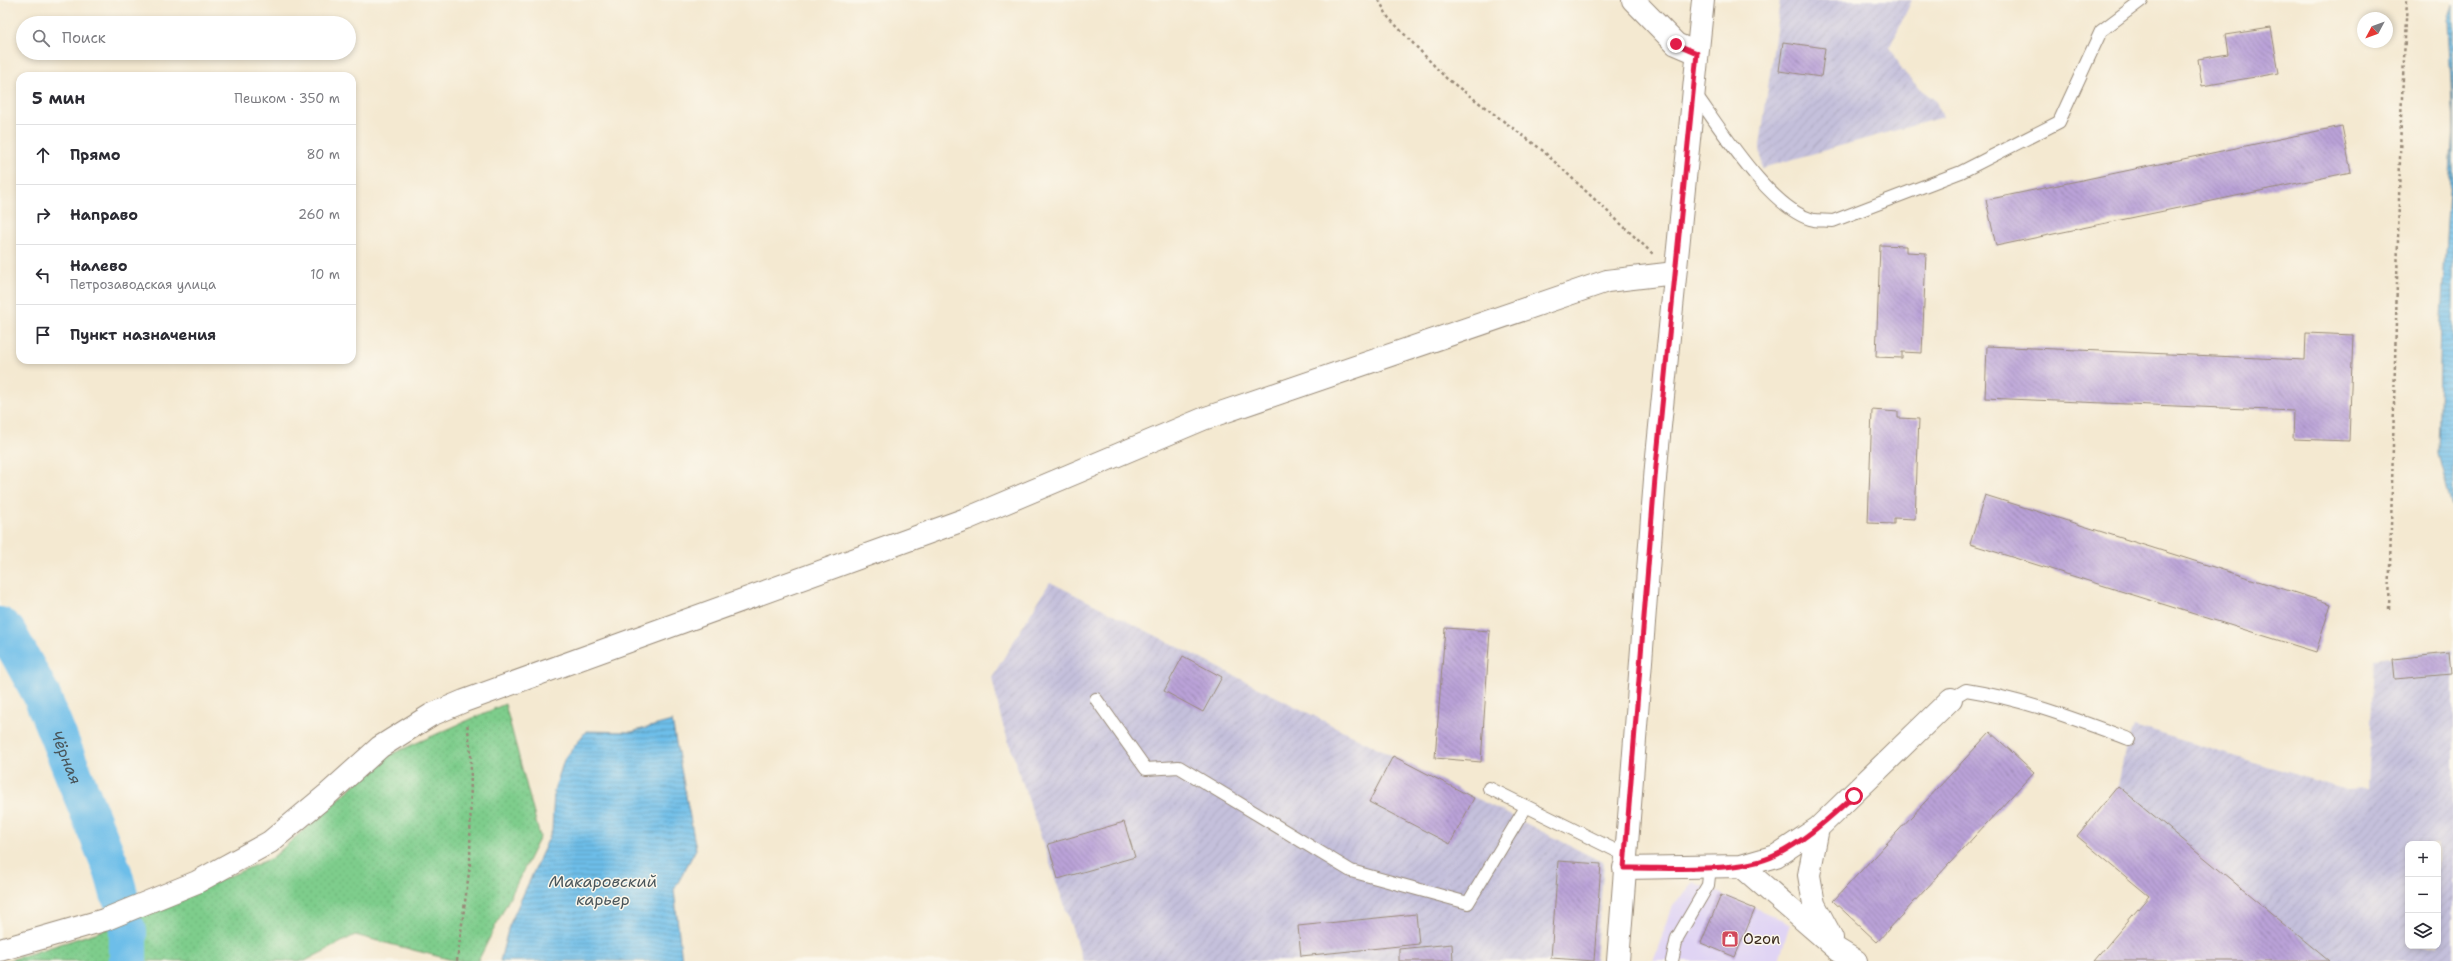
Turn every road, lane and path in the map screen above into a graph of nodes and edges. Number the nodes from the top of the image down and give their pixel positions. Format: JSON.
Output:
{"nodes":[{"id":1,"x":1379,"y":0,"type":"edge"},
{"id":2,"x":1634,"y":0,"type":"edge"},
{"id":3,"x":1703,"y":0,"type":"edge"},
{"id":4,"x":2142,"y":0,"type":"edge"},
{"id":5,"x":2407,"y":0,"type":"edge"},
{"id":6,"x":1697,"y":53,"type":"junction"},
{"id":7,"x":1693,"y":91,"type":"junction"},
{"id":8,"x":1675,"y":273,"type":"junction"},
{"id":9,"x":2389,"y":608,"type":"dead end"},
{"id":10,"x":1096,"y":700,"type":"dead end"},
{"id":11,"x":1951,"y":700,"type":"joint"},
{"id":12,"x":464,"y":701,"type":"junction"},
{"id":13,"x":2129,"y":739,"type":"dead end"},
{"id":14,"x":1489,"y":788,"type":"dead end"},
{"id":15,"x":1526,"y":807,"type":"junction"},
{"id":16,"x":1818,"y":828,"type":"junction"},
{"id":17,"x":1625,"y":861,"type":"junction"},
{"id":18,"x":1741,"y":866,"type":"junction"},
{"id":19,"x":1710,"y":867,"type":"junction"},
{"id":20,"x":0,"y":950,"type":"edge"},
{"id":21,"x":1847,"y":956,"type":"edge"},
{"id":22,"x":457,"y":961,"type":"edge"},
{"id":23,"x":1618,"y":961,"type":"edge"},
{"id":24,"x":1672,"y":961,"type":"edge"}],
"edges":[{"from":1,"to":8,"type":"path"},
{"from":2,"to":6,"type":"street"},
{"from":3,"to":6,"type":"street"},
{"from":4,"to":7,"type":"lane"},
{"from":5,"to":9,"type":"path"},
{"from":6,"to":7,"type":"street"},
{"from":7,"to":8,"type":"street"},
{"from":8,"to":12,"type":"street"},
{"from":8,"to":17,"type":"street"},
{"from":10,"to":15,"type":"lane"},
{"from":11,"to":13,"type":"lane"},
{"from":11,"to":16,"type":"street"},
{"from":12,"to":20,"type":"street"},
{"from":12,"to":22,"type":"path"},
{"from":14,"to":15,"type":"lane"},
{"from":15,"to":17,"type":"lane"},
{"from":16,"to":18,"type":"street"},
{"from":16,"to":21,"type":"street"},
{"from":17,"to":19,"type":"street"},
{"from":17,"to":23,"type":"street"},
{"from":18,"to":19,"type":"street"},
{"from":18,"to":21,"type":"street"},
{"from":19,"to":24,"type":"lane"}]}
